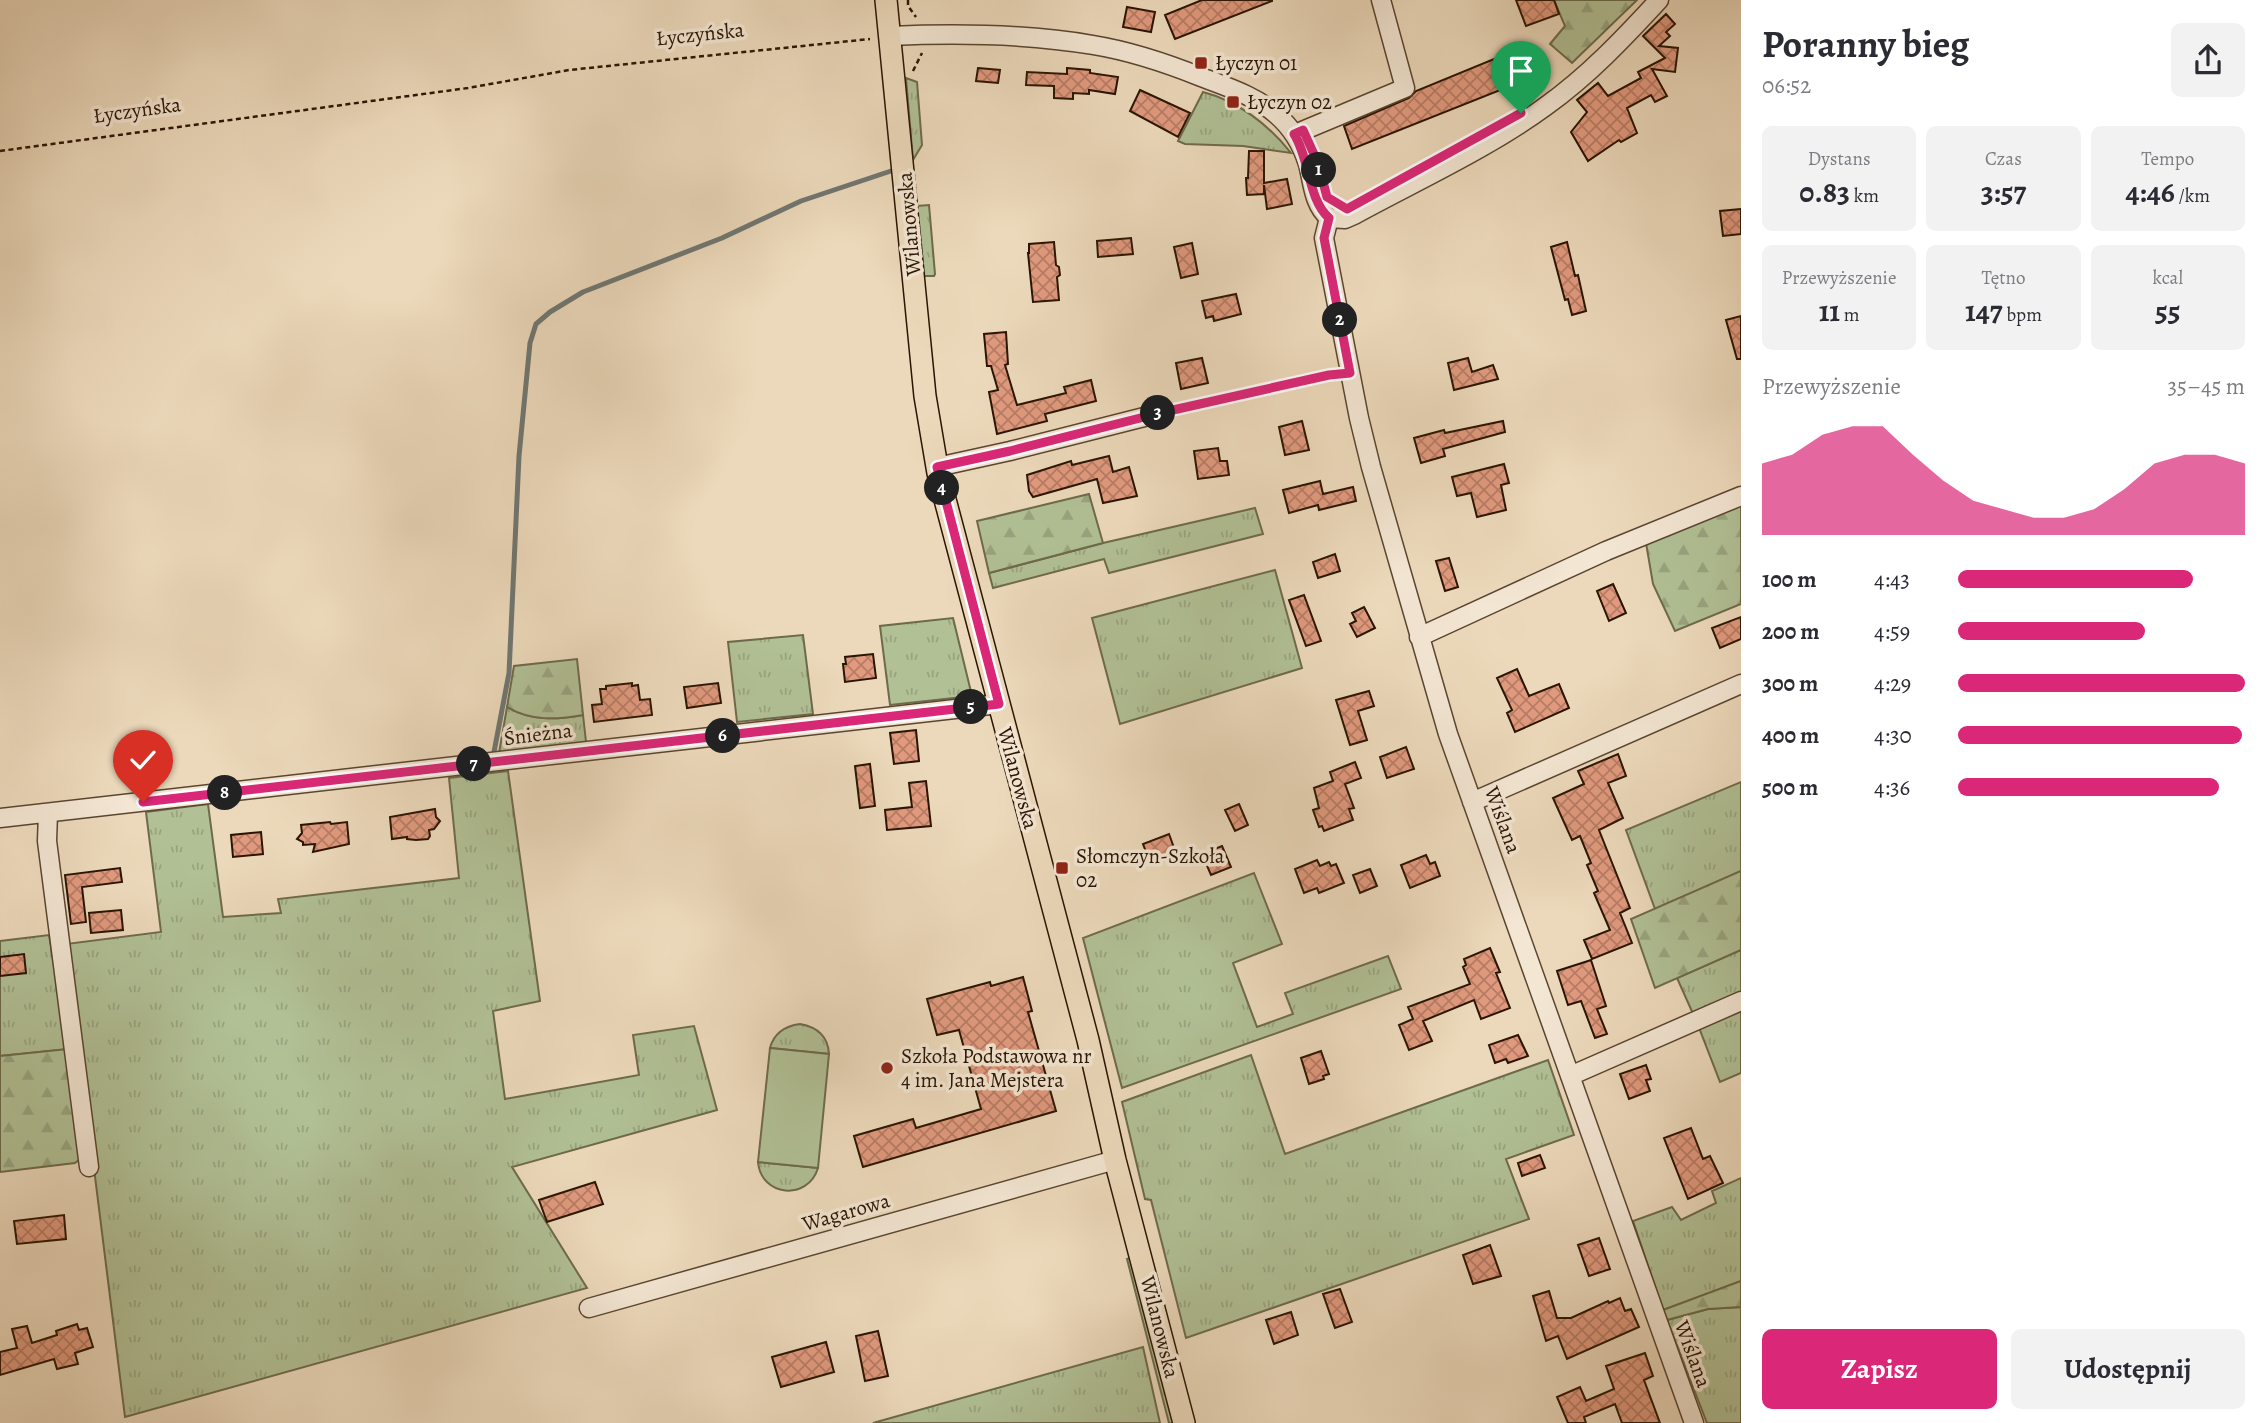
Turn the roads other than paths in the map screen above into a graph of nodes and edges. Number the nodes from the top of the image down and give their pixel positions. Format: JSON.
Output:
{"nodes":[{"id":1,"x":886,"y":0,"type":"edge"},
{"id":2,"x":1381,"y":0,"type":"edge"},
{"id":3,"x":1660,"y":0,"type":"edge"},
{"id":4,"x":890,"y":36,"type":"junction"},
{"id":5,"x":1294,"y":134,"type":"junction"},
{"id":6,"x":1329,"y":218,"type":"junction"},
{"id":7,"x":1164,"y":412,"type":"road end"},
{"id":8,"x":937,"y":467,"type":"junction"},
{"id":9,"x":1741,"y":496,"type":"edge"},
{"id":10,"x":1419,"y":637,"type":"junction"},
{"id":11,"x":1741,"y":684,"type":"edge"},
{"id":12,"x":999,"y":704,"type":"junction"},
{"id":13,"x":1472,"y":802,"type":"junction"},
{"id":14,"x":48,"y":813,"type":"junction"},
{"id":15,"x":0,"y":818,"type":"edge"},
{"id":16,"x":1741,"y":1001,"type":"edge"},
{"id":17,"x":1570,"y":1076,"type":"junction"},
{"id":18,"x":1115,"y":1160,"type":"junction"},
{"id":19,"x":89,"y":1167,"type":"dead end"},
{"id":20,"x":589,"y":1308,"type":"dead end"},
{"id":21,"x":1184,"y":1423,"type":"edge"},
{"id":22,"x":1694,"y":1423,"type":"edge"}],
"edges":[{"from":1,"to":4,"type":"main road","name":"Wilanowska"},
{"from":2,"to":5,"type":"street"},
{"from":3,"to":6,"type":"street"},
{"from":4,"to":5,"type":"street"},
{"from":4,"to":8,"type":"main road","name":"Wilanowska"},
{"from":5,"to":6,"type":"street"},
{"from":6,"to":10,"type":"street","name":"Wiślana"},
{"from":7,"to":8,"type":"street"},
{"from":8,"to":12,"type":"main road","name":"Wilanowska"},
{"from":9,"to":10,"type":"street"},
{"from":10,"to":13,"type":"street","name":"Wiślana"},
{"from":11,"to":13,"type":"street"},
{"from":12,"to":14,"type":"street","name":"Śnieżna"},
{"from":12,"to":18,"type":"main road","name":"Wilanowska"},
{"from":13,"to":17,"type":"street","name":"Wiślana"},
{"from":14,"to":15,"type":"street","name":"Śnieżna"},
{"from":14,"to":19,"type":"street"},
{"from":16,"to":17,"type":"street"},
{"from":17,"to":22,"type":"street","name":"Wiślana"},
{"from":18,"to":20,"type":"street","name":"Wagarowa"},
{"from":18,"to":21,"type":"main road","name":"Wilanowska"}]}
